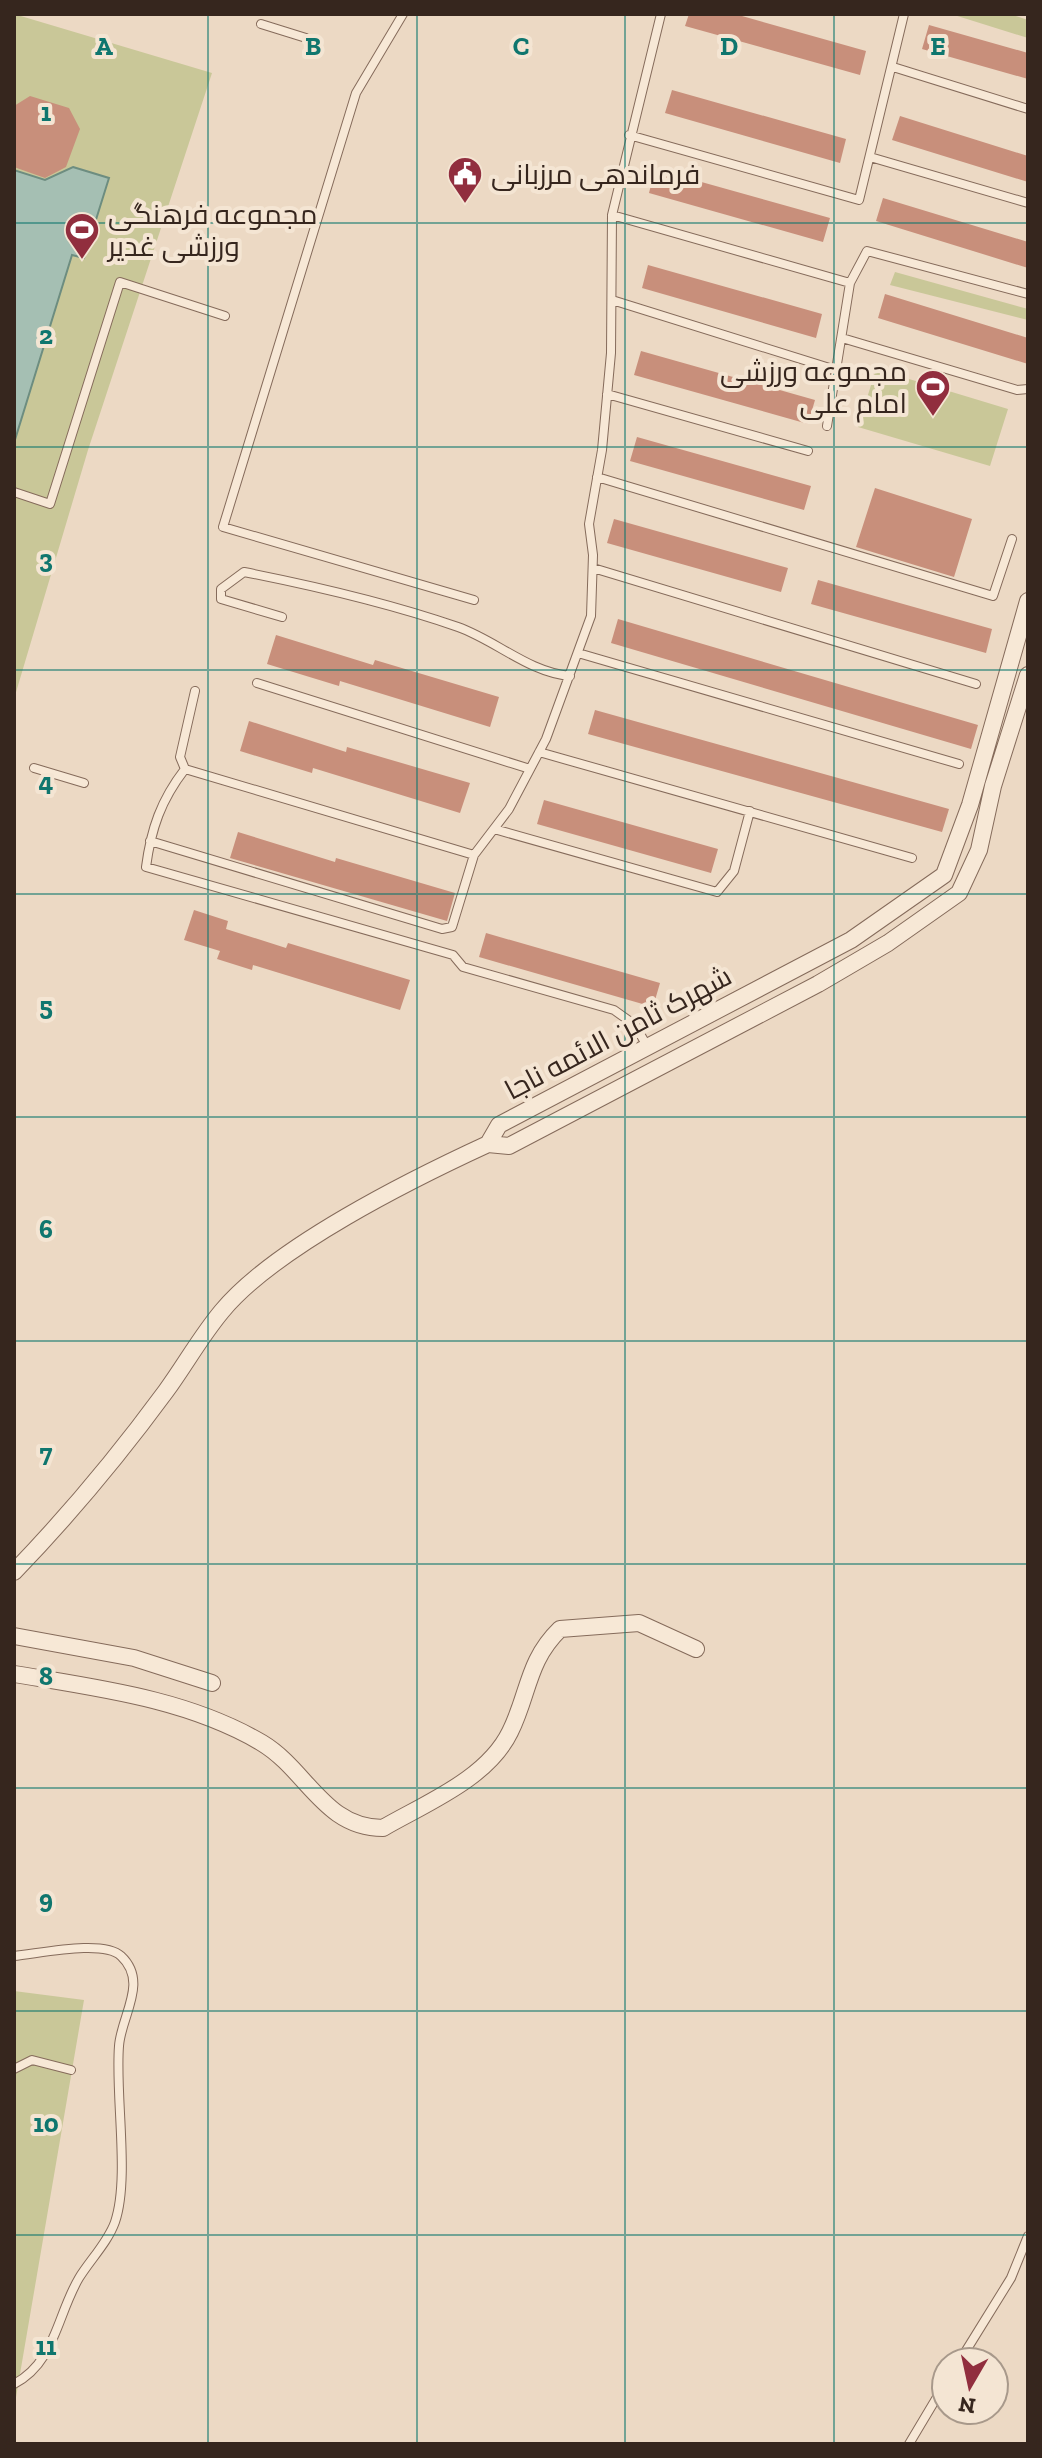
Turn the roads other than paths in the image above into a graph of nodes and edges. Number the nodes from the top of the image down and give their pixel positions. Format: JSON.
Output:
{"nodes":[{"id":1,"x":403,"y":14,"type":"edge"},
{"id":2,"x":661,"y":14,"type":"edge"},
{"id":3,"x":904,"y":14,"type":"edge"},
{"id":4,"x":261,"y":24,"type":"dead end"},
{"id":5,"x":306,"y":38,"type":"dead end"},
{"id":6,"x":893,"y":67,"type":"junction"},
{"id":7,"x":1028,"y":109,"type":"edge"},
{"id":8,"x":629,"y":135,"type":"junction"},
{"id":9,"x":870,"y":157,"type":"junction"},
{"id":10,"x":1028,"y":203,"type":"edge"},
{"id":11,"x":612,"y":215,"type":"junction"},
{"id":12,"x":850,"y":283,"type":"junction"},
{"id":13,"x":1028,"y":294,"type":"edge"},
{"id":14,"x":612,"y":300,"type":"junction"},
{"id":15,"x":225,"y":316,"type":"dead end"},
{"id":16,"x":842,"y":338,"type":"junction"},
{"id":17,"x":836,"y":370,"type":"junction"},
{"id":18,"x":1028,"y":389,"type":"edge"},
{"id":19,"x":607,"y":394,"type":"junction"},
{"id":20,"x":827,"y":426,"type":"dead end"},
{"id":21,"x":808,"y":451,"type":"dead end"},
{"id":22,"x":597,"y":477,"type":"junction"},
{"id":23,"x":14,"y":492,"type":"edge"},
{"id":24,"x":1012,"y":539,"type":"dead end"},
{"id":25,"x":593,"y":568,"type":"junction"},
{"id":26,"x":474,"y":600,"type":"dead end"},
{"id":27,"x":1028,"y":601,"type":"edge"},
{"id":28,"x":282,"y":617,"type":"dead end"},
{"id":29,"x":578,"y":653,"type":"junction"},
{"id":30,"x":1028,"y":675,"type":"edge"},
{"id":31,"x":570,"y":676,"type":"junction"},
{"id":32,"x":257,"y":683,"type":"dead end"},
{"id":33,"x":976,"y":684,"type":"dead end"},
{"id":34,"x":195,"y":691,"type":"dead end"},
{"id":35,"x":539,"y":752,"type":"junction"},
{"id":36,"x":959,"y":764,"type":"dead end"},
{"id":37,"x":34,"y":768,"type":"dead end"},
{"id":38,"x":185,"y":769,"type":"junction"},
{"id":39,"x":530,"y":769,"type":"junction"},
{"id":40,"x":84,"y":783,"type":"dead end"},
{"id":41,"x":973,"y":792,"type":"junction"},
{"id":42,"x":991,"y":796,"type":"junction"},
{"id":43,"x":750,"y":811,"type":"junction"},
{"id":44,"x":494,"y":829,"type":"junction"},
{"id":45,"x":150,"y":841,"type":"junction"},
{"id":46,"x":474,"y":855,"type":"junction"},
{"id":47,"x":912,"y":858,"type":"dead end"},
{"id":48,"x":863,"y":931,"type":"junction"},
{"id":49,"x":875,"y":951,"type":"junction"},
{"id":50,"x":647,"y":1046,"type":"junction"},
{"id":51,"x":660,"y":1068,"type":"junction"},
{"id":52,"x":488,"y":1144,"type":"junction"},
{"id":53,"x":14,"y":1572,"type":"edge"},
{"id":54,"x":14,"y":1636,"type":"edge"},
{"id":55,"x":696,"y":1649,"type":"dead end"},
{"id":56,"x":14,"y":1674,"type":"edge"},
{"id":57,"x":212,"y":1683,"type":"dead end"},
{"id":58,"x":14,"y":1956,"type":"edge"},
{"id":59,"x":14,"y":2069,"type":"edge"},
{"id":60,"x":71,"y":2070,"type":"dead end"},
{"id":61,"x":1028,"y":2236,"type":"edge"},
{"id":62,"x":969,"y":2346,"type":"edge"},
{"id":63,"x":14,"y":2384,"type":"edge"},
{"id":64,"x":930,"y":2409,"type":"edge"},
{"id":65,"x":909,"y":2444,"type":"edge"}],
"edges":[{"from":1,"to":26,"type":"lane"},
{"from":2,"to":8,"type":"lane"},
{"from":3,"to":6,"type":"lane"},
{"from":4,"to":5,"type":"lane"},
{"from":6,"to":7,"type":"lane"},
{"from":6,"to":9,"type":"lane"},
{"from":8,"to":9,"type":"lane"},
{"from":8,"to":11,"type":"lane"},
{"from":9,"to":10,"type":"lane"},
{"from":11,"to":12,"type":"lane"},
{"from":11,"to":14,"type":"lane"},
{"from":12,"to":13,"type":"lane"},
{"from":12,"to":16,"type":"lane"},
{"from":14,"to":17,"type":"lane"},
{"from":14,"to":19,"type":"lane"},
{"from":15,"to":23,"type":"lane"},
{"from":16,"to":17,"type":"lane"},
{"from":16,"to":18,"type":"lane"},
{"from":17,"to":20,"type":"lane"},
{"from":19,"to":21,"type":"lane"},
{"from":19,"to":22,"type":"lane"},
{"from":22,"to":24,"type":"lane"},
{"from":22,"to":25,"type":"lane"},
{"from":25,"to":29,"type":"lane"},
{"from":25,"to":33,"type":"lane"},
{"from":27,"to":41,"type":"street","name":"شهرک ثامن الائمه ناجا"},
{"from":28,"to":31,"type":"lane"},
{"from":29,"to":31,"type":"lane"},
{"from":29,"to":36,"type":"lane"},
{"from":30,"to":42,"type":"street","name":"شهرک ثامن الائمه ناجا"},
{"from":31,"to":35,"type":"lane"},
{"from":32,"to":39,"type":"lane"},
{"from":34,"to":38,"type":"lane"},
{"from":35,"to":39,"type":"lane"},
{"from":35,"to":43,"type":"lane"},
{"from":37,"to":40,"type":"lane"},
{"from":38,"to":45,"type":"lane"},
{"from":38,"to":46,"type":"lane"},
{"from":39,"to":44,"type":"lane"},
{"from":41,"to":42,"type":"street"},
{"from":41,"to":48,"type":"street","name":"شهرک ثامن الائمه ناجا"},
{"from":42,"to":49,"type":"street","name":"شهرک ثامن الائمه ناجا"},
{"from":43,"to":44,"type":"lane"},
{"from":43,"to":47,"type":"lane"},
{"from":44,"to":46,"type":"lane"},
{"from":45,"to":46,"type":"lane"},
{"from":45,"to":50,"type":"lane"},
{"from":48,"to":49,"type":"street"},
{"from":48,"to":50,"type":"street","name":"شهرک ثامن الائمه ناجا"},
{"from":49,"to":51,"type":"street","name":"شهرک ثامن الائمه ناجا"},
{"from":50,"to":51,"type":"street"},
{"from":50,"to":52,"type":"street","name":"شهرک ثامن الائمه ناجا"},
{"from":51,"to":52,"type":"street","name":"شهرک ثامن الائمه ناجا"},
{"from":52,"to":53,"type":"street"},
{"from":54,"to":57,"type":"street"},
{"from":55,"to":56,"type":"street"},
{"from":58,"to":63,"type":"lane"},
{"from":59,"to":60,"type":"lane"},
{"from":61,"to":62,"type":"lane"},
{"from":64,"to":65,"type":"lane"}]}
